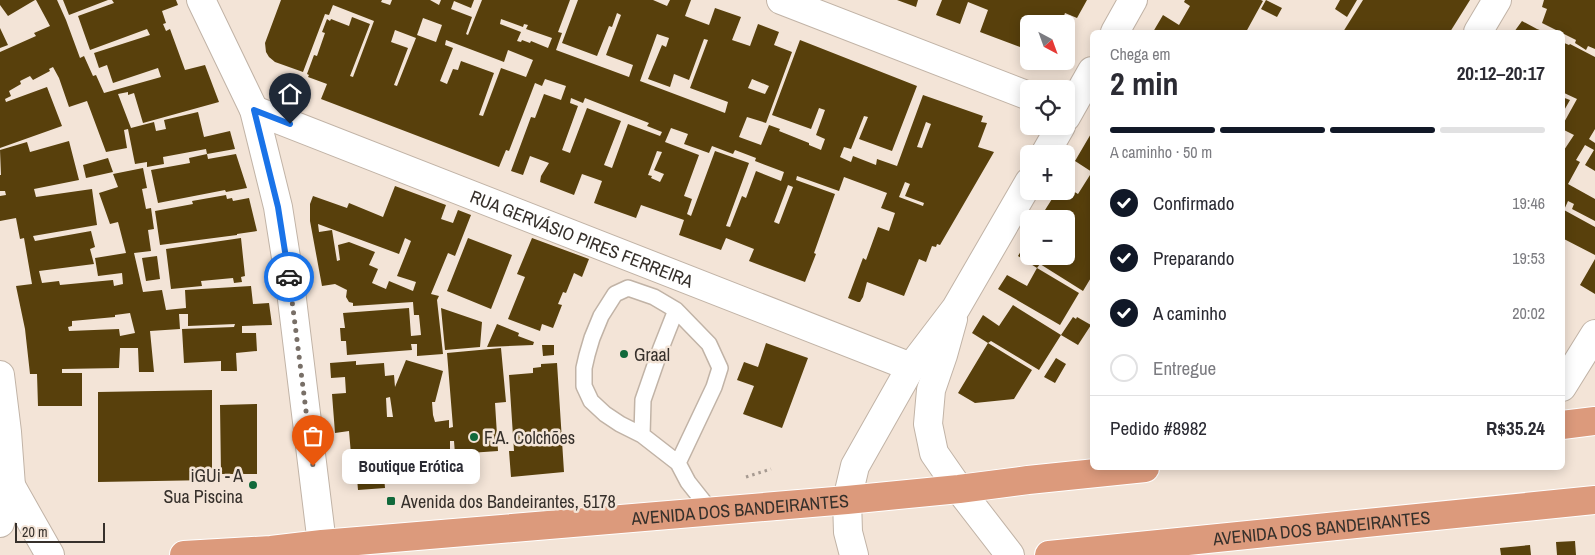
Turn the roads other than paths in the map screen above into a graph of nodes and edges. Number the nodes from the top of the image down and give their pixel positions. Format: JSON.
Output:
{"nodes":[{"id":1,"x":201,"y":0,"type":"edge"},
{"id":2,"x":781,"y":0,"type":"edge"},
{"id":3,"x":1133,"y":0,"type":"edge"},
{"id":4,"x":1497,"y":0,"type":"edge"},
{"id":5,"x":1115,"y":30,"type":"edge"},
{"id":6,"x":1479,"y":30,"type":"edge"},
{"id":7,"x":1090,"y":74,"type":"edge"},
{"id":8,"x":1020,"y":93,"type":"edge"},
{"id":9,"x":1075,"y":100,"type":"edge"},
{"id":10,"x":254,"y":110,"type":"junction"},
{"id":11,"x":1020,"y":198,"type":"edge"},
{"id":12,"x":956,"y":308,"type":"junction"},
{"id":13,"x":676,"y":310,"type":"junction"},
{"id":14,"x":1595,"y":334,"type":"edge"},
{"id":15,"x":911,"y":367,"type":"junction"},
{"id":16,"x":0,"y":375,"type":"edge"},
{"id":17,"x":1565,"y":382,"type":"edge"},
{"id":18,"x":1595,"y":421,"type":"edge"},
{"id":19,"x":1565,"y":424,"type":"edge"},
{"id":20,"x":642,"y":435,"type":"junction"},
{"id":21,"x":678,"y":462,"type":"junction"},
{"id":22,"x":1126,"y":470,"type":"edge"},
{"id":23,"x":11,"y":486,"type":"junction"},
{"id":24,"x":959,"y":489,"type":"junction"},
{"id":25,"x":847,"y":500,"type":"junction"},
{"id":26,"x":1595,"y":500,"type":"edge"},
{"id":27,"x":711,"y":511,"type":"junction"},
{"id":28,"x":0,"y":523,"type":"edge"},
{"id":29,"x":322,"y":544,"type":"junction"},
{"id":30,"x":50,"y":555,"type":"edge"},
{"id":31,"x":184,"y":555,"type":"edge"},
{"id":32,"x":854,"y":555,"type":"edge"},
{"id":33,"x":1010,"y":555,"type":"edge"},
{"id":34,"x":1049,"y":555,"type":"edge"}],
"edges":[{"from":1,"to":10,"type":"street"},
{"from":2,"to":8,"type":"street"},
{"from":3,"to":5,"type":"street"},
{"from":4,"to":6,"type":"street"},
{"from":7,"to":9,"type":"street"},
{"from":10,"to":15,"type":"street","name":"RUA GERVÁSIO PIRES FERREIRA"},
{"from":10,"to":29,"type":"street"},
{"from":11,"to":12,"type":"street"},
{"from":12,"to":15,"type":"street"},
{"from":12,"to":24,"type":"street"},
{"from":13,"to":20,"type":"lane"},
{"from":13,"to":20,"type":"lane"},
{"from":13,"to":21,"type":"lane"},
{"from":14,"to":17,"type":"street"},
{"from":15,"to":25,"type":"street"},
{"from":16,"to":23,"type":"street"},
{"from":18,"to":19,"type":"highway"},
{"from":20,"to":21,"type":"lane"},
{"from":21,"to":27,"type":"lane"},
{"from":22,"to":24,"type":"highway","name":"AVENIDA DOS BANDEIRANTES"},
{"from":23,"to":28,"type":"street"},
{"from":23,"to":30,"type":"street"},
{"from":24,"to":25,"type":"highway","name":"AVENIDA DOS BANDEIRANTES"},
{"from":24,"to":33,"type":"street"},
{"from":25,"to":27,"type":"highway","name":"AVENIDA DOS BANDEIRANTES"},
{"from":25,"to":32,"type":"street"},
{"from":26,"to":34,"type":"highway","name":"AVENIDA DOS BANDEIRANTES"},
{"from":27,"to":29,"type":"highway","name":"AVENIDA DOS BANDEIRANTES"},
{"from":29,"to":31,"type":"highway","name":"AVENIDA DOS BANDEIRANTES"}]}
